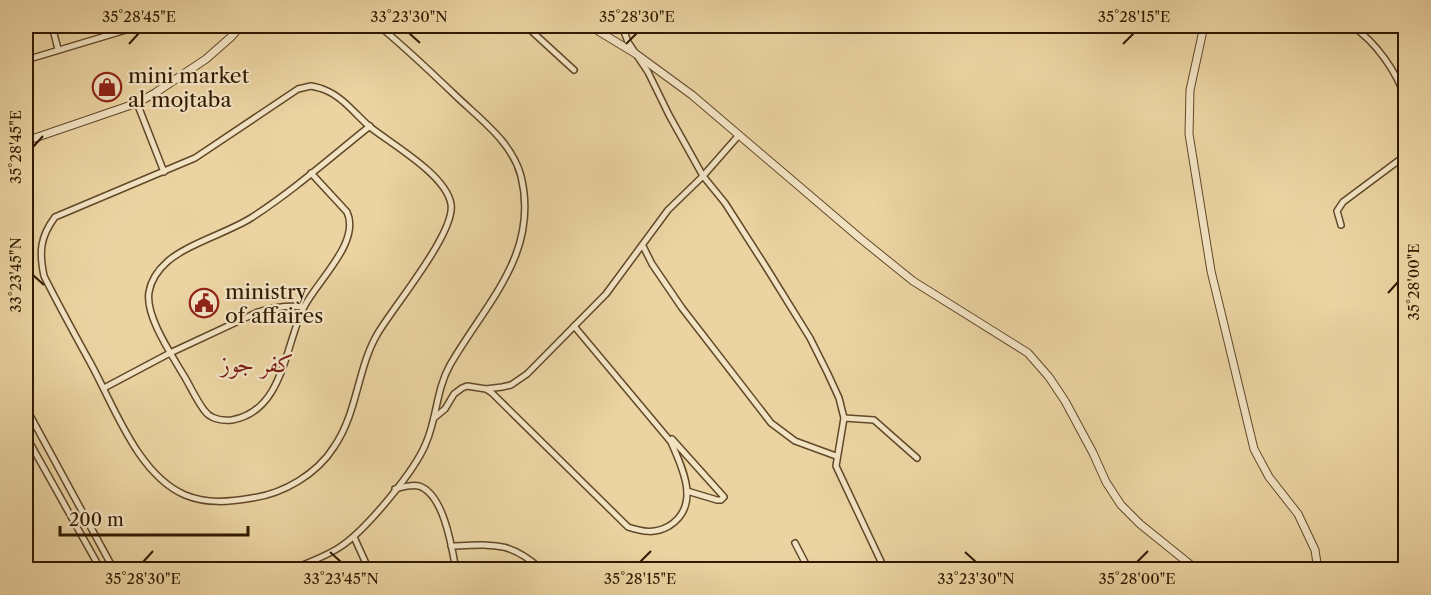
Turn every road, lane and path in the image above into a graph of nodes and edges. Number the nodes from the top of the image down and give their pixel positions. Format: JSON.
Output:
{"nodes":[{"id":1,"x":52,"y":26,"type":"edge"},
{"id":2,"x":139,"y":26,"type":"edge"},
{"id":3,"x":240,"y":26,"type":"edge"},
{"id":4,"x":379,"y":26,"type":"edge"},
{"id":5,"x":526,"y":26,"type":"edge"},
{"id":6,"x":590,"y":26,"type":"edge"},
{"id":7,"x":622,"y":26,"type":"edge"},
{"id":8,"x":1204,"y":26,"type":"edge"},
{"id":9,"x":1352,"y":26,"type":"edge"},
{"id":10,"x":120,"y":28,"type":"edge"},
{"id":11,"x":58,"y":49,"type":"junction"},
{"id":12,"x":636,"y":54,"type":"junction"},
{"id":13,"x":26,"y":60,"type":"edge"},
{"id":14,"x":574,"y":70,"type":"dead end"},
{"id":15,"x":1406,"y":100,"type":"edge"},
{"id":16,"x":137,"y":103,"type":"junction"},
{"id":17,"x":370,"y":126,"type":"junction"},
{"id":18,"x":739,"y":135,"type":"junction"},
{"id":19,"x":26,"y":141,"type":"edge"},
{"id":20,"x":1406,"y":155,"type":"edge"},
{"id":21,"x":164,"y":172,"type":"junction"},
{"id":22,"x":311,"y":173,"type":"junction"},
{"id":23,"x":703,"y":176,"type":"junction"},
{"id":24,"x":1341,"y":225,"type":"dead end"},
{"id":25,"x":643,"y":246,"type":"junction"},
{"id":26,"x":304,"y":307,"type":"junction"},
{"id":27,"x":574,"y":326,"type":"junction"},
{"id":28,"x":170,"y":352,"type":"junction"},
{"id":29,"x":104,"y":388,"type":"junction"},
{"id":30,"x":486,"y":389,"type":"junction"},
{"id":31,"x":26,"y":408,"type":"edge"},
{"id":32,"x":434,"y":418,"type":"junction"},
{"id":33,"x":844,"y":418,"type":"junction"},
{"id":34,"x":662,"y":429,"type":"junction"},
{"id":35,"x":26,"y":436,"type":"edge"},
{"id":36,"x":836,"y":456,"type":"junction"},
{"id":37,"x":917,"y":458,"type":"dead end"},
{"id":38,"x":395,"y":489,"type":"junction"},
{"id":39,"x":687,"y":490,"type":"junction"},
{"id":40,"x":354,"y":537,"type":"junction"},
{"id":41,"x":795,"y":543,"type":"dead end"},
{"id":42,"x":452,"y":546,"type":"junction"},
{"id":43,"x":101,"y":570,"type":"edge"},
{"id":44,"x":114,"y":570,"type":"edge"},
{"id":45,"x":290,"y":570,"type":"edge"},
{"id":46,"x":369,"y":570,"type":"edge"},
{"id":47,"x":456,"y":570,"type":"edge"},
{"id":48,"x":542,"y":570,"type":"edge"},
{"id":49,"x":809,"y":570,"type":"edge"},
{"id":50,"x":885,"y":570,"type":"edge"},
{"id":51,"x":1197,"y":570,"type":"edge"},
{"id":52,"x":1318,"y":570,"type":"edge"}],
"edges":[{"from":1,"to":11,"type":"street"},
{"from":2,"to":10,"type":"street"},
{"from":3,"to":16,"type":"street"},
{"from":4,"to":32,"type":"street"},
{"from":5,"to":14,"type":"street"},
{"from":6,"to":12,"type":"street"},
{"from":7,"to":12,"type":"street"},
{"from":8,"to":52,"type":"street"},
{"from":9,"to":15,"type":"street"},
{"from":10,"to":11,"type":"street"},
{"from":11,"to":13,"type":"street"},
{"from":12,"to":18,"type":"street"},
{"from":12,"to":23,"type":"street"},
{"from":16,"to":19,"type":"street"},
{"from":16,"to":21,"type":"street"},
{"from":17,"to":21,"type":"street"},
{"from":17,"to":22,"type":"street"},
{"from":17,"to":29,"type":"street"},
{"from":18,"to":23,"type":"street"},
{"from":18,"to":51,"type":"street"},
{"from":20,"to":24,"type":"street"},
{"from":21,"to":29,"type":"street"},
{"from":22,"to":26,"type":"street"},
{"from":22,"to":28,"type":"street"},
{"from":23,"to":25,"type":"street"},
{"from":23,"to":33,"type":"street"},
{"from":25,"to":27,"type":"street"},
{"from":25,"to":36,"type":"street"},
{"from":26,"to":28,"type":"street"},
{"from":26,"to":28,"type":"street"},
{"from":27,"to":30,"type":"street"},
{"from":27,"to":34,"type":"street"},
{"from":28,"to":29,"type":"street"},
{"from":30,"to":32,"type":"street"},
{"from":30,"to":39,"type":"street"},
{"from":31,"to":44,"type":"street"},
{"from":32,"to":38,"type":"street"},
{"from":33,"to":36,"type":"street"},
{"from":33,"to":37,"type":"street"},
{"from":34,"to":39,"type":"street"},
{"from":34,"to":39,"type":"street"},
{"from":35,"to":43,"type":"street"},
{"from":36,"to":50,"type":"street"},
{"from":38,"to":40,"type":"street"},
{"from":38,"to":42,"type":"street"},
{"from":40,"to":45,"type":"street"},
{"from":40,"to":46,"type":"street"},
{"from":41,"to":49,"type":"street"},
{"from":42,"to":47,"type":"street"},
{"from":42,"to":48,"type":"street"}]}
